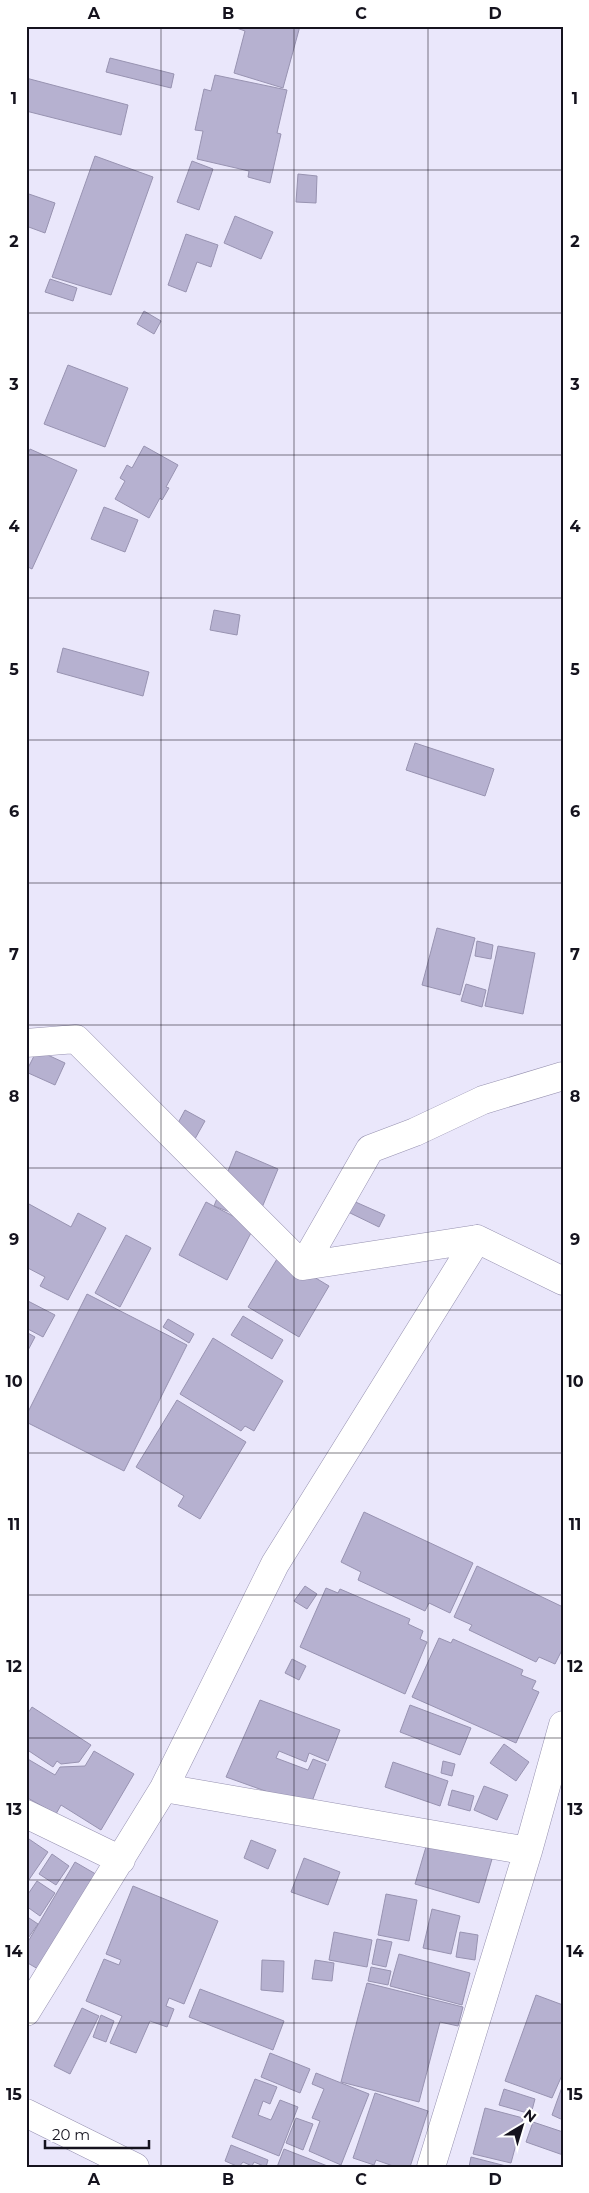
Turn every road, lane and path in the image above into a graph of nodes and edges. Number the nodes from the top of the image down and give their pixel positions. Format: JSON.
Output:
{"nodes":[{"id":1,"x":26,"y":1044,"type":"edge"},
{"id":2,"x":563,"y":1076,"type":"edge"},
{"id":3,"x":477,"y":1239,"type":"junction"},
{"id":4,"x":303,"y":1266,"type":"junction"},
{"id":5,"x":563,"y":1281,"type":"edge"},
{"id":6,"x":563,"y":1725,"type":"edge"},
{"id":7,"x":164,"y":1788,"type":"junction"},
{"id":8,"x":26,"y":1814,"type":"edge"},
{"id":9,"x":528,"y":1851,"type":"junction"},
{"id":10,"x":121,"y":1860,"type":"junction"},
{"id":11,"x":26,"y":2012,"type":"edge"},
{"id":12,"x":26,"y":2112,"type":"edge"},
{"id":13,"x":135,"y":2167,"type":"edge"},
{"id":14,"x":431,"y":2167,"type":"edge"}],
"edges":[{"from":1,"to":4,"type":"street"},
{"from":2,"to":4,"type":"street"},
{"from":3,"to":4,"type":"street"},
{"from":3,"to":5,"type":"street"},
{"from":3,"to":7,"type":"street"},
{"from":6,"to":9,"type":"street"},
{"from":7,"to":9,"type":"street"},
{"from":7,"to":10,"type":"street"},
{"from":8,"to":10,"type":"street"},
{"from":9,"to":14,"type":"street"},
{"from":10,"to":11,"type":"street"},
{"from":12,"to":13,"type":"street"}]}
